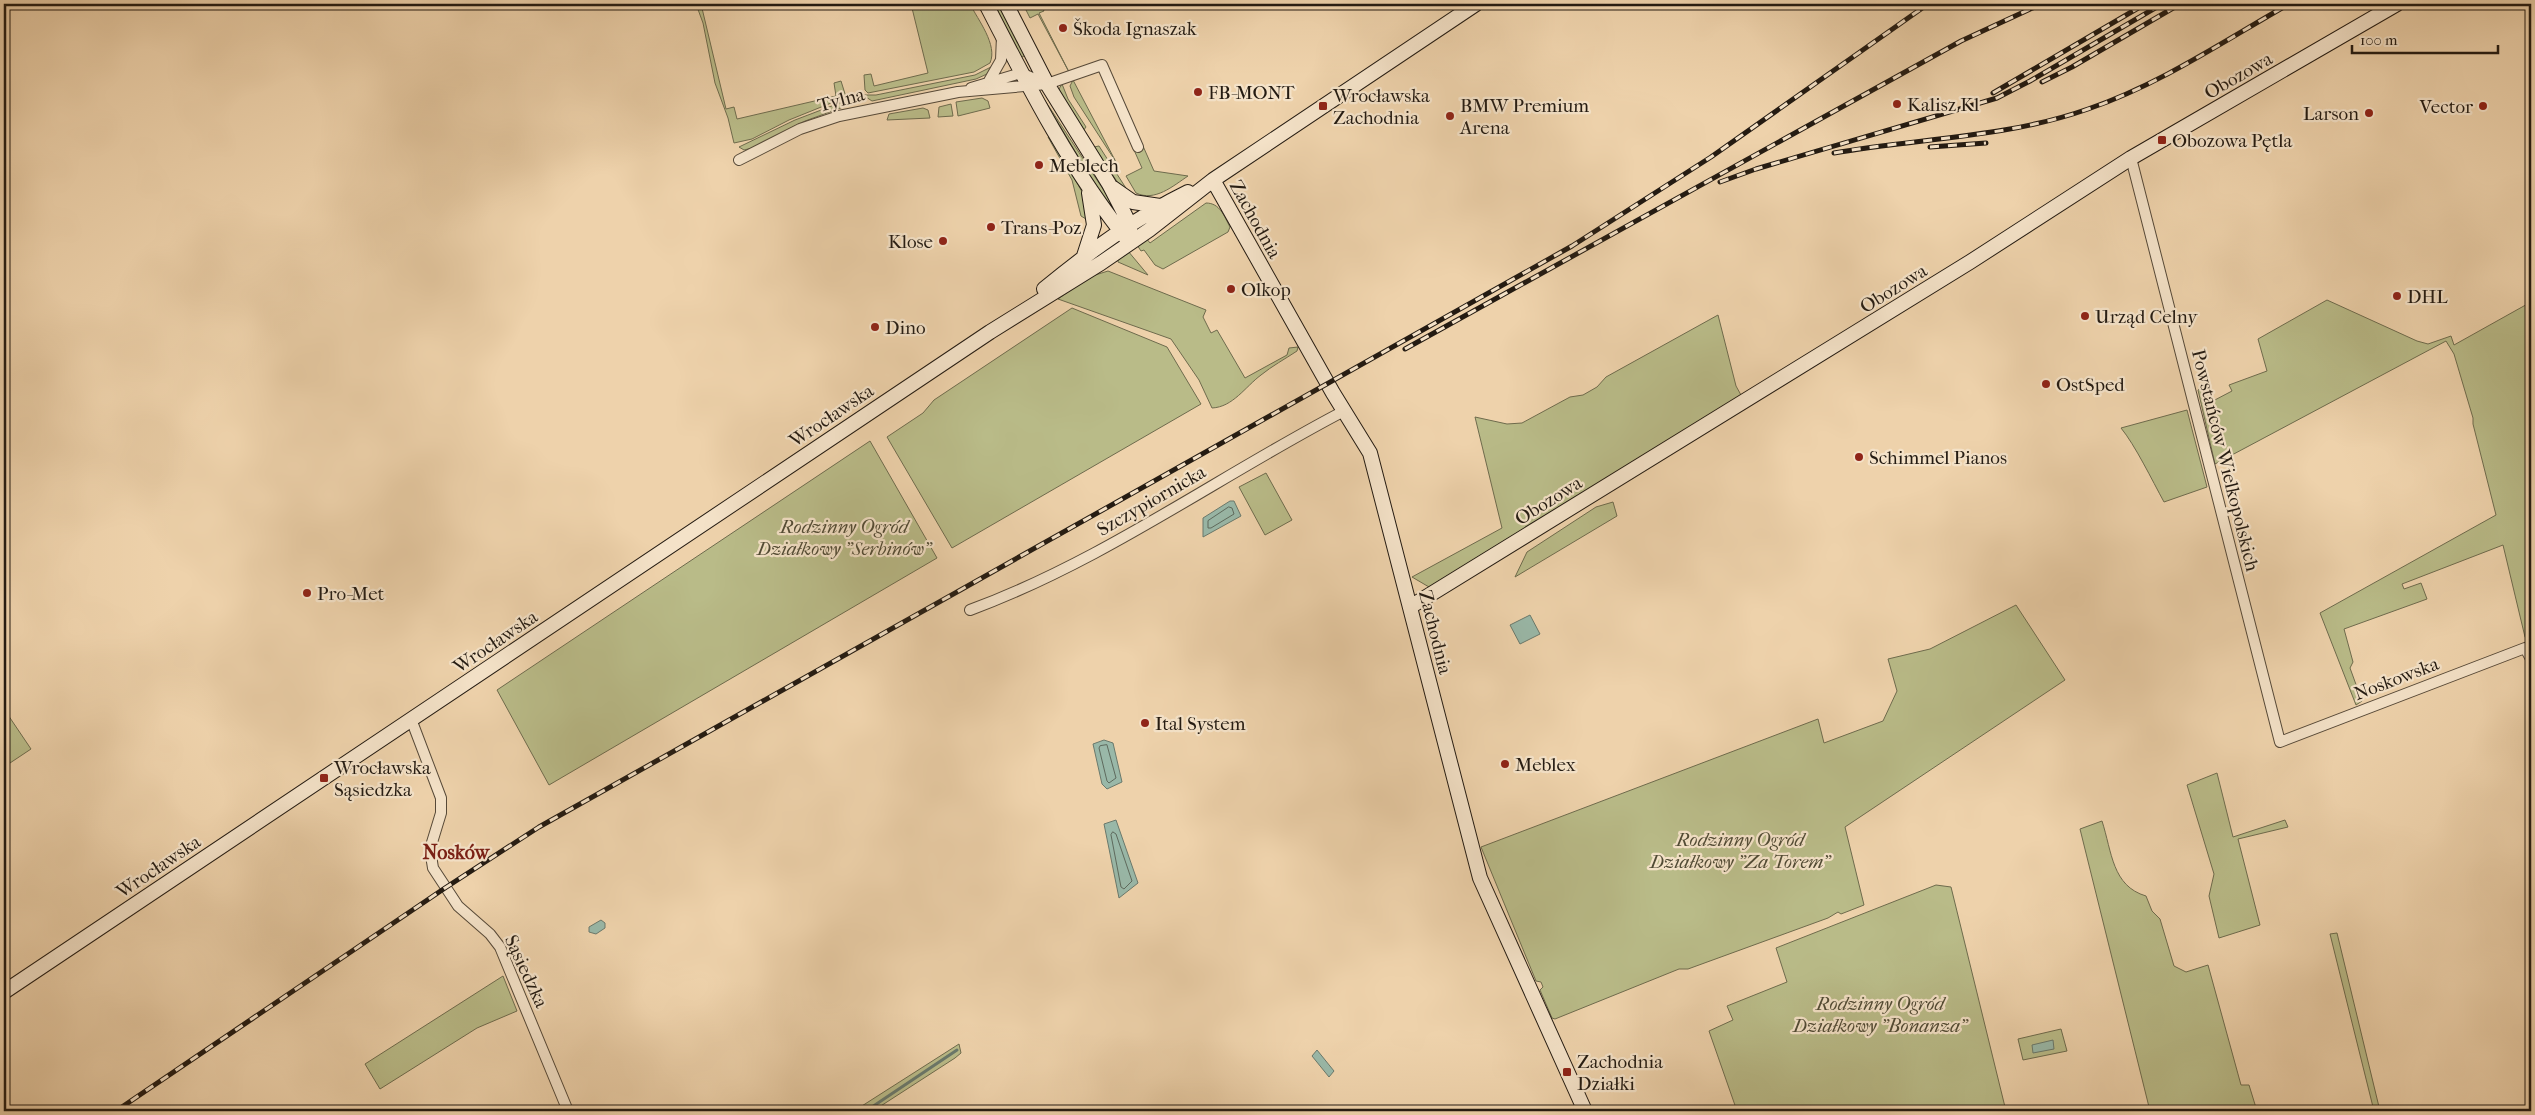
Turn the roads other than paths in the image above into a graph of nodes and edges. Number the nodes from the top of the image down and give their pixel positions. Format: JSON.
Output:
{"nodes":[{"id":1,"x":986,"y":4,"type":"edge"},
{"id":2,"x":1006,"y":4,"type":"edge"},
{"id":3,"x":1476,"y":4,"type":"edge"},
{"id":4,"x":2397,"y":4,"type":"edge"},
{"id":5,"x":1002,"y":35,"type":"junction"},
{"id":6,"x":1021,"y":73,"type":"junction"},
{"id":7,"x":989,"y":81,"type":"junction"},
{"id":8,"x":1047,"y":84,"type":"junction"},
{"id":9,"x":1028,"y":86,"type":"junction"},
{"id":10,"x":958,"y":92,"type":"junction"},
{"id":11,"x":1138,"y":147,"type":"dead end"},
{"id":12,"x":2131,"y":158,"type":"junction"},
{"id":13,"x":739,"y":160,"type":"dead end"},
{"id":14,"x":1213,"y":180,"type":"junction"},
{"id":15,"x":1109,"y":184,"type":"junction"},
{"id":16,"x":1086,"y":185,"type":"junction"},
{"id":17,"x":1160,"y":206,"type":"junction"},
{"id":18,"x":1125,"y":228,"type":"junction"},
{"id":19,"x":1130,"y":243,"type":"junction"},
{"id":20,"x":1084,"y":256,"type":"junction"},
{"id":21,"x":1007,"y":320,"type":"junction"},
{"id":22,"x":1344,"y":411,"type":"junction"},
{"id":23,"x":1410,"y":607,"type":"junction"},
{"id":24,"x":970,"y":610,"type":"dead end"},
{"id":25,"x":2531,"y":658,"type":"edge"},
{"id":26,"x":411,"y":719,"type":"junction"},
{"id":27,"x":2280,"y":742,"type":"joint"},
{"id":28,"x":4,"y":992,"type":"edge"},
{"id":29,"x":568,"y":1111,"type":"edge"},
{"id":30,"x":1585,"y":1111,"type":"edge"}],
"edges":[{"from":1,"to":5,"type":"street"},
{"from":2,"to":8,"type":"street"},
{"from":3,"to":14,"type":"street","name":"Wrocławska"},
{"from":4,"to":12,"type":"street","name":"Obozowa"},
{"from":5,"to":6,"type":"street"},
{"from":5,"to":7,"type":"street"},
{"from":6,"to":7,"type":"street","name":"Tylna"},
{"from":6,"to":8,"type":"street"},
{"from":6,"to":9,"type":"street"},
{"from":7,"to":10,"type":"street","name":"Tylna"},
{"from":8,"to":9,"type":"street","name":"Tylna"},
{"from":8,"to":11,"type":"street","name":"Tylna"},
{"from":8,"to":15,"type":"street"},
{"from":9,"to":10,"type":"street","name":"Tylna"},
{"from":9,"to":16,"type":"street"},
{"from":10,"to":13,"type":"street","name":"Tylna"},
{"from":12,"to":23,"type":"street","name":"Obozowa"},
{"from":12,"to":27,"type":"street","name":"Powstańców Wielkopolskich"},
{"from":14,"to":17,"type":"street","name":"Wrocławska"},
{"from":14,"to":19,"type":"street","name":"Wrocławska"},
{"from":14,"to":22,"type":"street","name":"Zachodnia"},
{"from":15,"to":17,"type":"street"},
{"from":15,"to":18,"type":"street"},
{"from":16,"to":18,"type":"street"},
{"from":16,"to":20,"type":"street"},
{"from":17,"to":18,"type":"street","name":"Wrocławska"},
{"from":18,"to":19,"type":"street"},
{"from":18,"to":20,"type":"street","name":"Wrocławska"},
{"from":19,"to":21,"type":"street","name":"Wrocławska"},
{"from":20,"to":21,"type":"street","name":"Wrocławska"},
{"from":21,"to":26,"type":"street","name":"Wrocławska"},
{"from":22,"to":23,"type":"street","name":"Zachodnia"},
{"from":22,"to":24,"type":"street","name":"Szczypiornicka"},
{"from":23,"to":30,"type":"street","name":"Zachodnia"},
{"from":25,"to":27,"type":"street","name":"Noskowska"},
{"from":26,"to":28,"type":"street","name":"Wrocławska"},
{"from":26,"to":29,"type":"street","name":"Sąsiedzka"}]}
